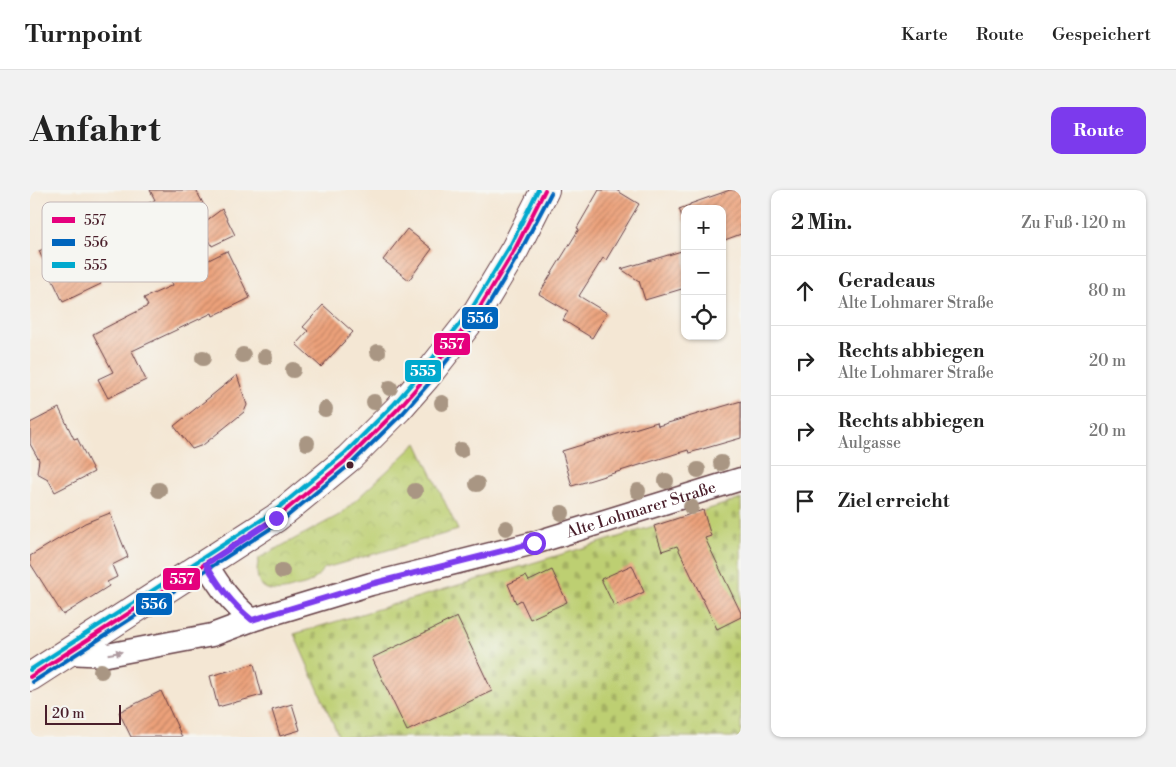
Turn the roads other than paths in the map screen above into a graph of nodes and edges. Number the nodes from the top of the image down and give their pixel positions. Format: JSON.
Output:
{"nodes":[{"id":1,"x":545,"y":190,"type":"edge"},
{"id":2,"x":741,"y":479,"type":"edge"},
{"id":3,"x":206,"y":564,"type":"junction"},
{"id":4,"x":252,"y":620,"type":"junction"},
{"id":5,"x":67,"y":653,"type":"junction"},
{"id":6,"x":30,"y":677,"type":"edge"}],
"edges":[{"from":1,"to":3,"type":"main road"},
{"from":2,"to":4,"type":"street","name":"Alte Lohmarer Straße"},
{"from":3,"to":4,"type":"street"},
{"from":3,"to":5,"type":"main road"},
{"from":5,"to":4,"type":"street","name":"Alte Lohmarer Straße","one_way":true},
{"from":5,"to":6,"type":"main road"}]}
